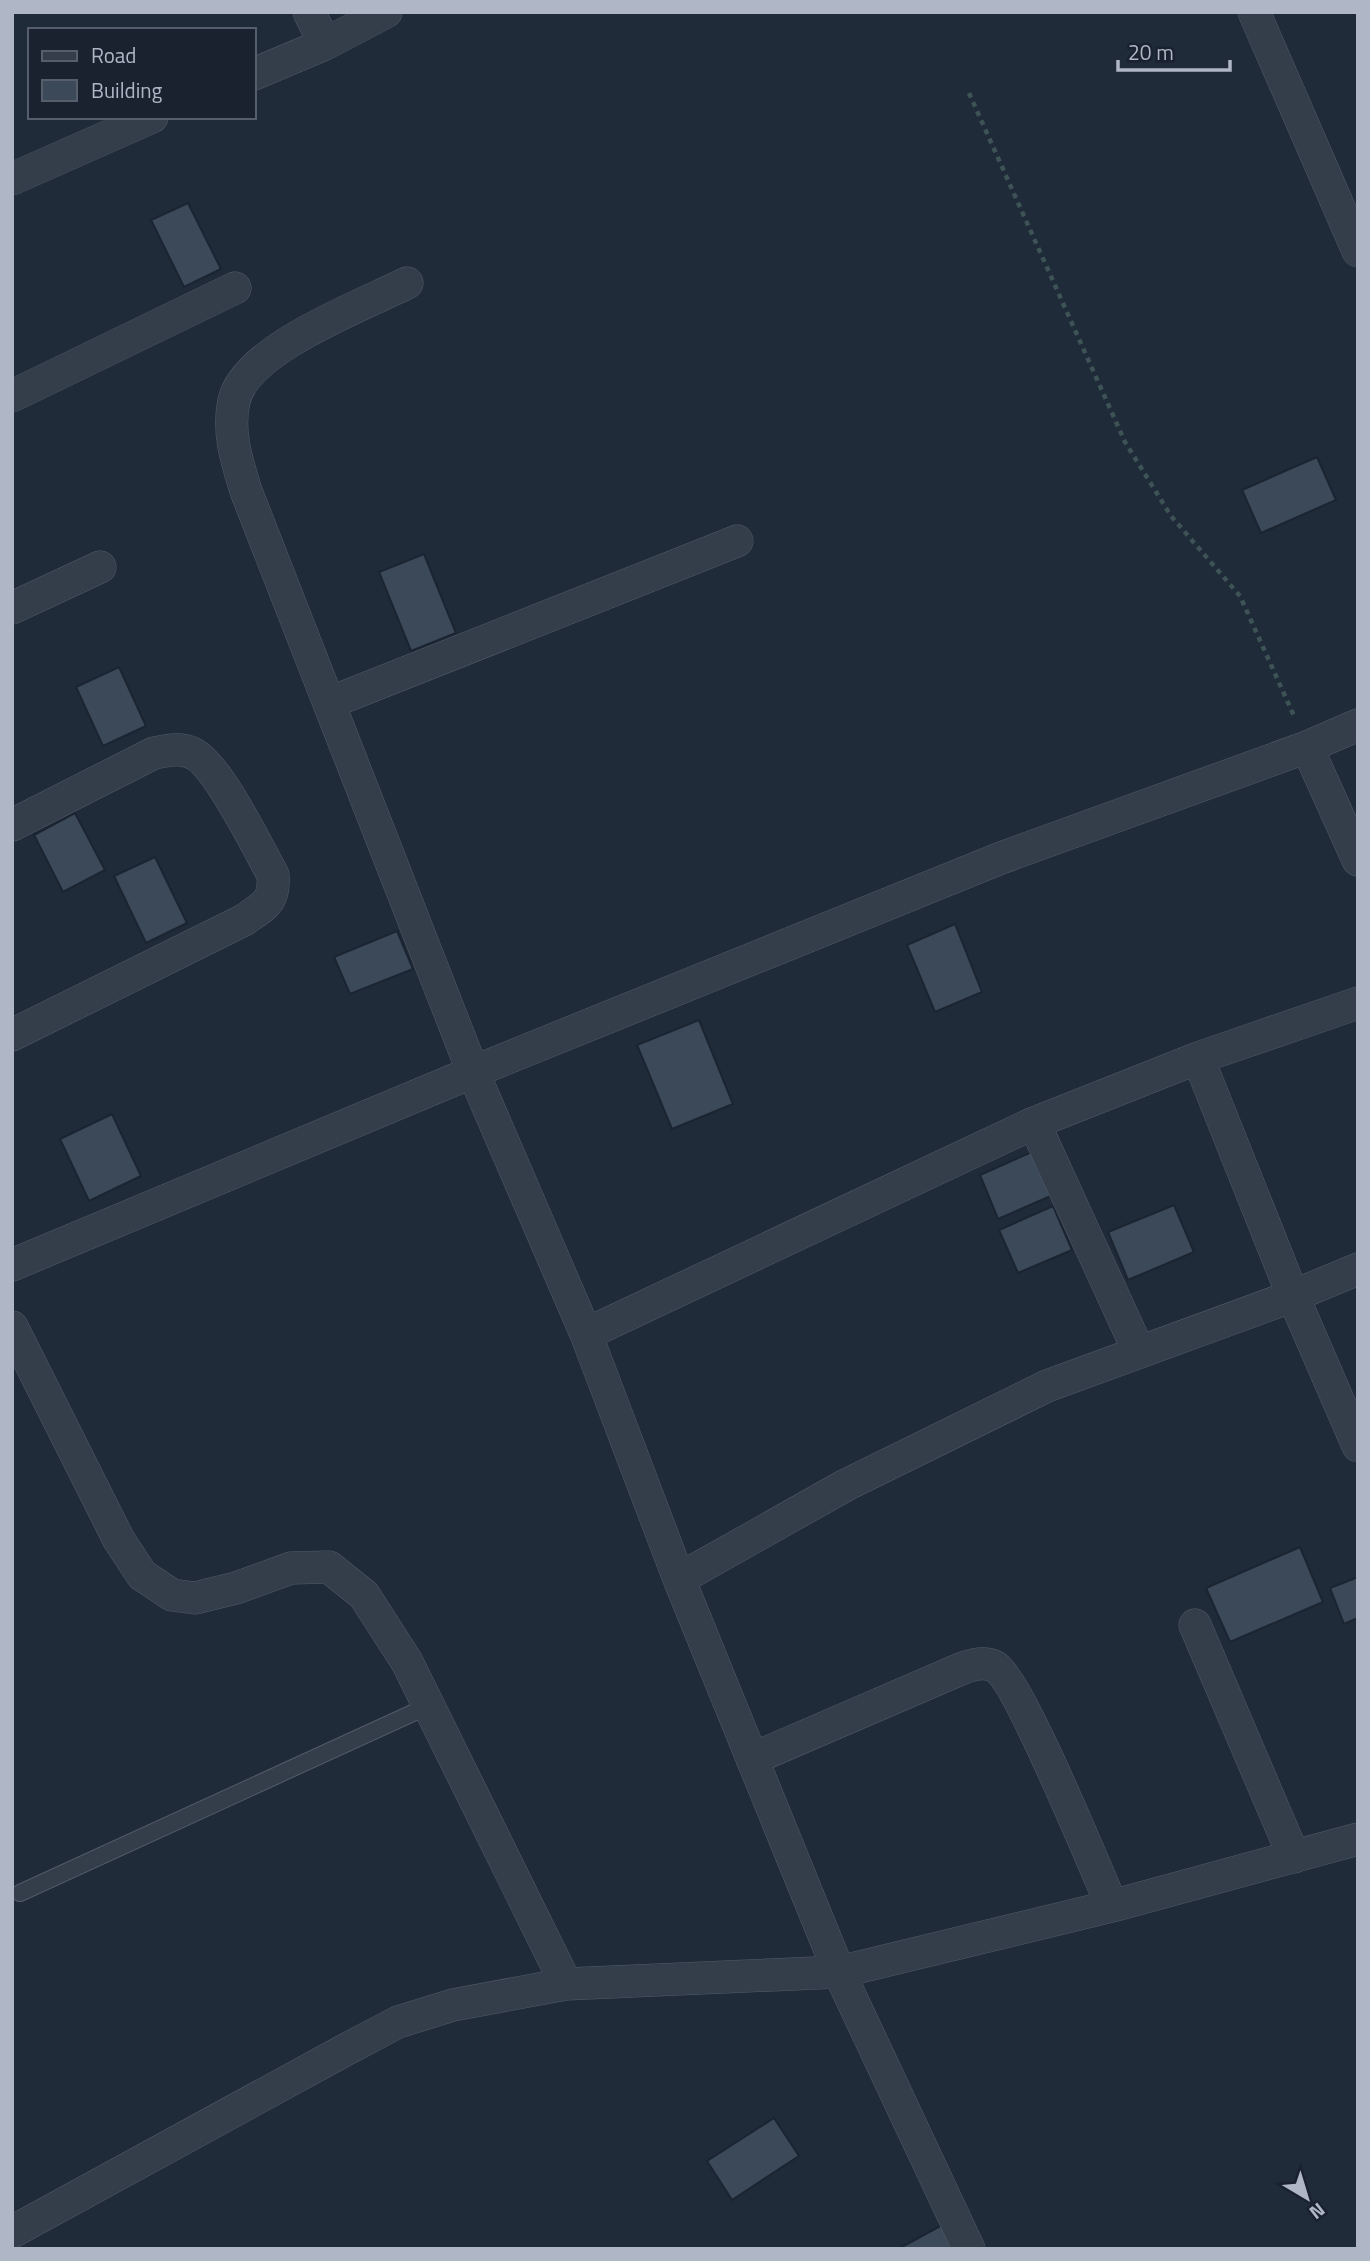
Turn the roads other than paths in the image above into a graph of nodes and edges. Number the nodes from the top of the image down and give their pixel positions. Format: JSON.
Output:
{"nodes":[{"id":1,"x":309,"y":12,"type":"edge"},
{"id":2,"x":386,"y":12,"type":"edge"},
{"id":3,"x":1254,"y":12,"type":"edge"},
{"id":4,"x":325,"y":44,"type":"junction"},
{"id":5,"x":256,"y":73,"type":"edge"},
{"id":6,"x":147,"y":119,"type":"edge"},
{"id":7,"x":12,"y":179,"type":"edge"},
{"id":8,"x":1358,"y":251,"type":"edge"},
{"id":9,"x":407,"y":283,"type":"dead end"},
{"id":10,"x":236,"y":288,"type":"dead end"},
{"id":11,"x":12,"y":396,"type":"edge"},
{"id":12,"x":737,"y":541,"type":"dead end"},
{"id":13,"x":100,"y":567,"type":"dead end"},
{"id":14,"x":12,"y":608,"type":"edge"},
{"id":15,"x":329,"y":703,"type":"junction"},
{"id":16,"x":1358,"y":725,"type":"edge"},
{"id":17,"x":1307,"y":747,"type":"junction"},
{"id":18,"x":12,"y":825,"type":"edge"},
{"id":19,"x":1358,"y":860,"type":"edge"},
{"id":20,"x":1358,"y":1003,"type":"edge"},
{"id":21,"x":12,"y":1035,"type":"edge"},
{"id":22,"x":1198,"y":1058,"type":"junction"},
{"id":23,"x":473,"y":1072,"type":"junction"},
{"id":24,"x":1034,"y":1123,"type":"junction"},
{"id":25,"x":12,"y":1265,"type":"edge"},
{"id":26,"x":1358,"y":1269,"type":"edge"},
{"id":27,"x":1293,"y":1296,"type":"junction"},
{"id":28,"x":12,"y":1327,"type":"edge"},
{"id":29,"x":586,"y":1334,"type":"junction"},
{"id":30,"x":1139,"y":1352,"type":"junction"},
{"id":31,"x":1358,"y":1446,"type":"edge"},
{"id":32,"x":679,"y":1579,"type":"junction"},
{"id":33,"x":1195,"y":1625,"type":"dead end"},
{"id":34,"x":428,"y":1706,"type":"junction"},
{"id":35,"x":752,"y":1759,"type":"junction"},
{"id":36,"x":1358,"y":1839,"type":"edge"},
{"id":37,"x":1294,"y":1857,"type":"junction"},
{"id":38,"x":20,"y":1893,"type":"dead end"},
{"id":39,"x":1112,"y":1906,"type":"junction"},
{"id":40,"x":839,"y":1972,"type":"junction"},
{"id":41,"x":566,"y":1984,"type":"junction"},
{"id":42,"x":15,"y":2230,"type":"edge"},
{"id":43,"x":969,"y":2249,"type":"edge"}],
"edges":[{"from":1,"to":4,"type":"street"},
{"from":2,"to":4,"type":"street"},
{"from":3,"to":8,"type":"street"},
{"from":4,"to":5,"type":"street"},
{"from":6,"to":7,"type":"street"},
{"from":9,"to":15,"type":"street"},
{"from":10,"to":11,"type":"street"},
{"from":12,"to":15,"type":"street"},
{"from":13,"to":14,"type":"street"},
{"from":15,"to":23,"type":"street"},
{"from":16,"to":17,"type":"street"},
{"from":17,"to":19,"type":"street"},
{"from":17,"to":23,"type":"street"},
{"from":18,"to":21,"type":"street"},
{"from":20,"to":22,"type":"street"},
{"from":22,"to":24,"type":"street"},
{"from":22,"to":27,"type":"street"},
{"from":23,"to":25,"type":"street"},
{"from":23,"to":29,"type":"street"},
{"from":24,"to":29,"type":"street"},
{"from":24,"to":30,"type":"street"},
{"from":26,"to":27,"type":"street"},
{"from":27,"to":30,"type":"street"},
{"from":27,"to":31,"type":"street"},
{"from":28,"to":34,"type":"street"},
{"from":29,"to":32,"type":"street"},
{"from":30,"to":32,"type":"street"},
{"from":32,"to":35,"type":"street"},
{"from":33,"to":37,"type":"street"},
{"from":34,"to":38,"type":"lane"},
{"from":34,"to":41,"type":"street"},
{"from":35,"to":39,"type":"street"},
{"from":35,"to":40,"type":"street"},
{"from":36,"to":37,"type":"street"},
{"from":37,"to":39,"type":"street"},
{"from":39,"to":40,"type":"street"},
{"from":40,"to":41,"type":"street"},
{"from":40,"to":43,"type":"street"},
{"from":41,"to":42,"type":"street"}]}
